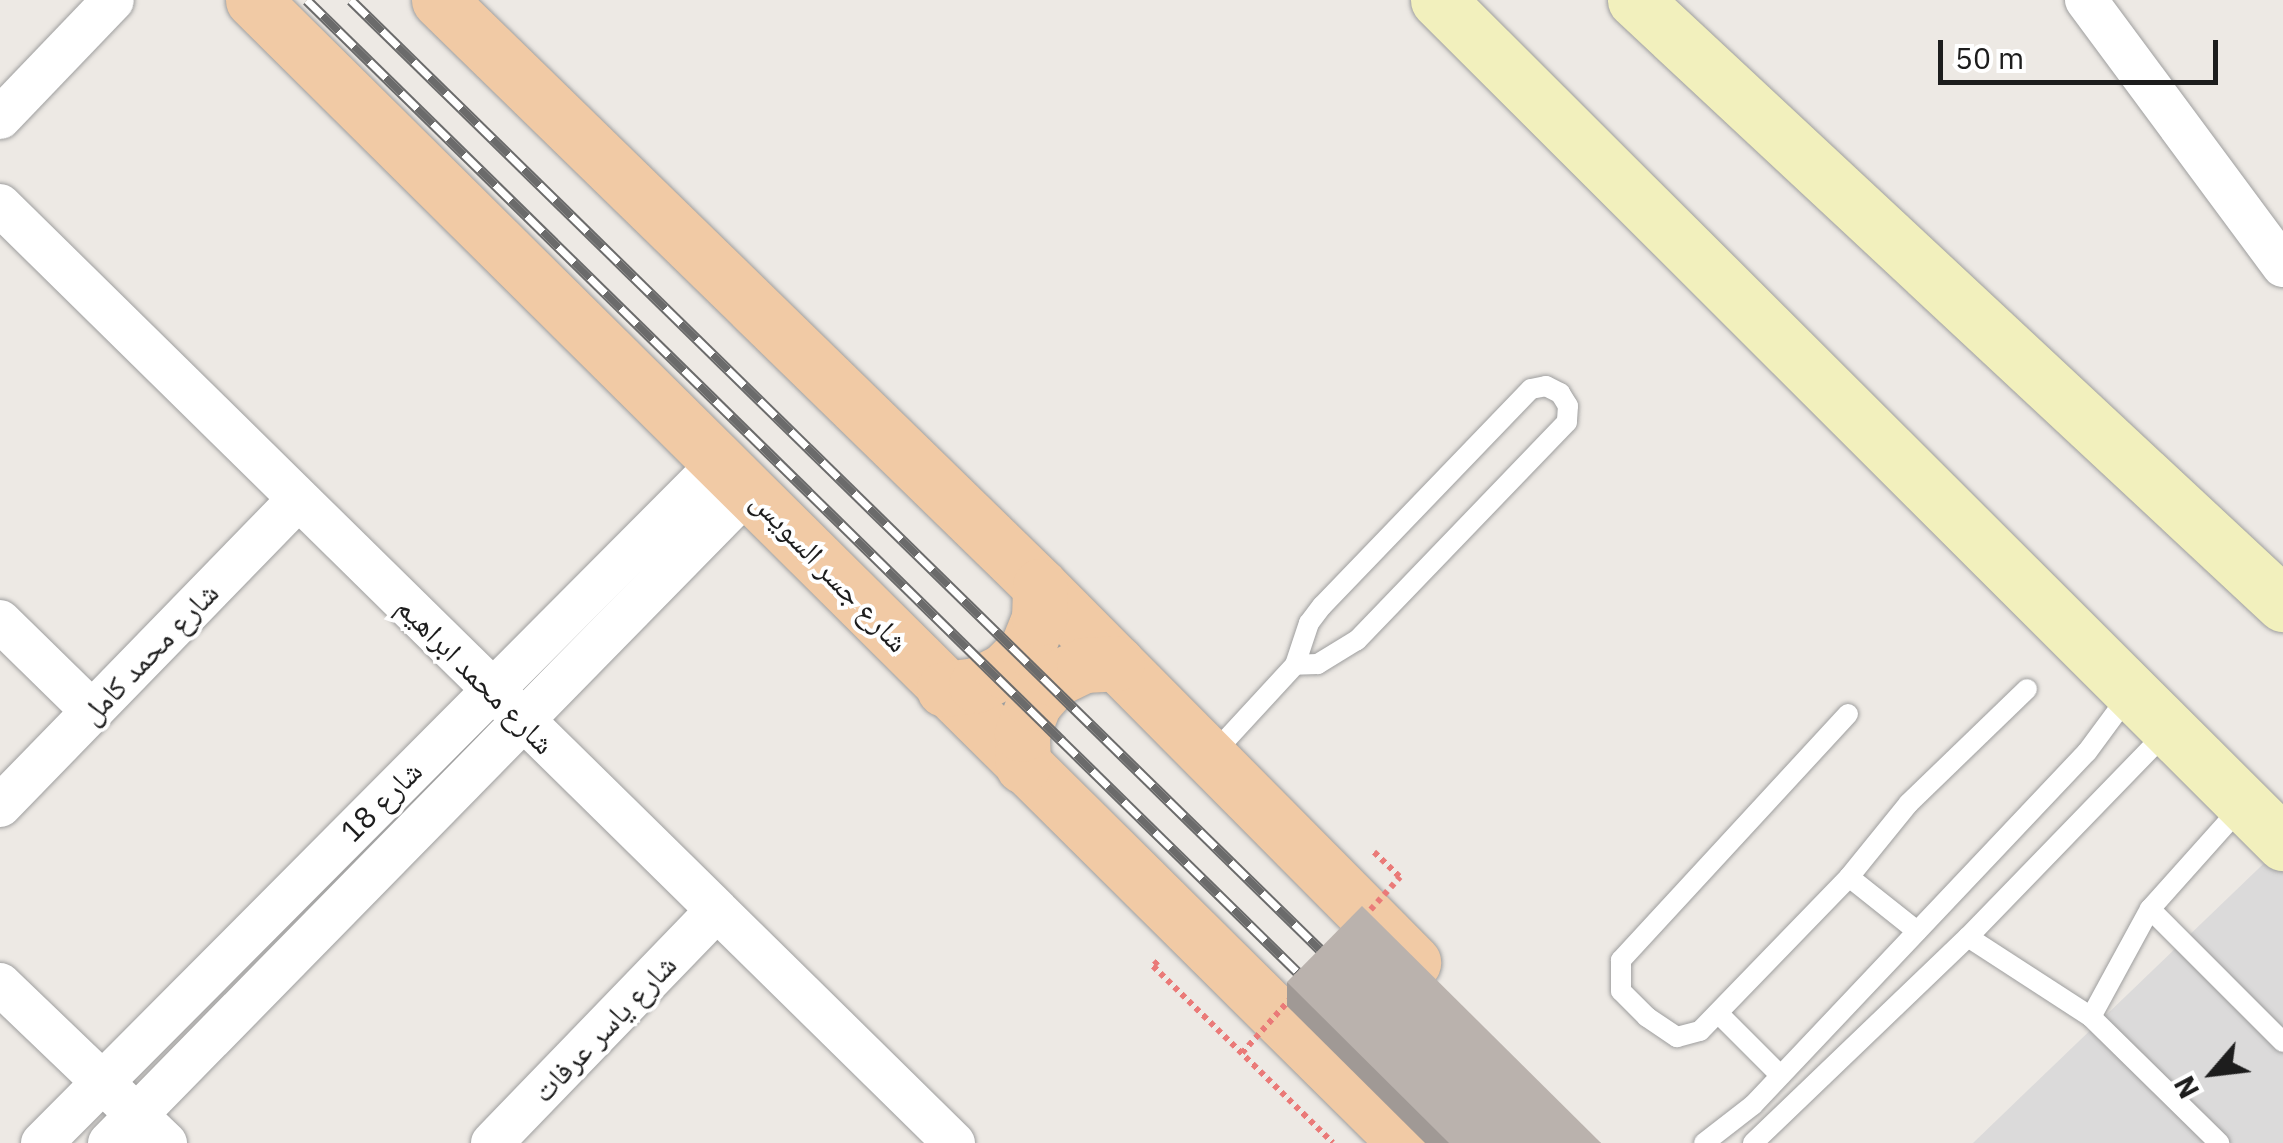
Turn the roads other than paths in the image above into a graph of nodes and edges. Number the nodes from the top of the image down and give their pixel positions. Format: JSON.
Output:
{"nodes":[{"id":1,"x":113,"y":0,"type":"edge"},
{"id":2,"x":253,"y":0,"type":"edge"},
{"id":3,"x":439,"y":0,"type":"edge"},
{"id":4,"x":1438,"y":0,"type":"edge"},
{"id":5,"x":1635,"y":0,"type":"edge"},
{"id":6,"x":2086,"y":0,"type":"edge"},
{"id":7,"x":0,"y":118,"type":"edge"},
{"id":8,"x":0,"y":205,"type":"edge"},
{"id":9,"x":2283,"y":266,"type":"edge"},
{"id":10,"x":735,"y":475,"type":"junction"},
{"id":11,"x":298,"y":500,"type":"junction"},
{"id":12,"x":1040,"y":586,"type":"junction"},
{"id":13,"x":2283,"y":604,"type":"edge"},
{"id":14,"x":0,"y":621,"type":"edge"},
{"id":15,"x":1116,"y":663,"type":"junction"},
{"id":16,"x":1295,"y":665,"type":"junction"},
{"id":17,"x":944,"y":688,"type":"junction"},
{"id":18,"x":2027,"y":689,"type":"dead end"},
{"id":19,"x":492,"y":690,"type":"junction"},
{"id":20,"x":2133,"y":690,"type":"junction"},
{"id":21,"x":92,"y":711,"type":"junction"},
{"id":22,"x":1848,"y":714,"type":"dead end"},
{"id":23,"x":522,"y":720,"type":"junction"},
{"id":24,"x":2172,"y":727,"type":"junction"},
{"id":25,"x":1212,"y":755,"type":"junction"},
{"id":26,"x":1022,"y":766,"type":"junction"},
{"id":27,"x":2244,"y":804,"type":"junction"},
{"id":28,"x":0,"y":806,"type":"edge"},
{"id":29,"x":2283,"y":842,"type":"edge"},
{"id":30,"x":1849,"y":877,"type":"junction"},
{"id":31,"x":2150,"y":909,"type":"junction"},
{"id":32,"x":716,"y":912,"type":"junction"},
{"id":33,"x":1917,"y":931,"type":"junction"},
{"id":34,"x":1968,"y":938,"type":"junction"},
{"id":35,"x":0,"y":984,"type":"edge"},
{"id":36,"x":1453,"y":1003,"type":"edge"},
{"id":37,"x":1718,"y":1013,"type":"junction"},
{"id":38,"x":2091,"y":1017,"type":"junction"},
{"id":39,"x":2283,"y":1042,"type":"edge"},
{"id":40,"x":1780,"y":1075,"type":"junction"},
{"id":41,"x":102,"y":1082,"type":"junction"},
{"id":42,"x":137,"y":1134,"type":"edge"},
{"id":43,"x":515,"y":1135,"type":"edge"},
{"id":44,"x":42,"y":1143,"type":"edge"},
{"id":45,"x":954,"y":1143,"type":"edge"},
{"id":46,"x":1406,"y":1143,"type":"edge"},
{"id":47,"x":1704,"y":1143,"type":"edge"},
{"id":48,"x":1753,"y":1143,"type":"edge"},
{"id":49,"x":2219,"y":1143,"type":"edge"}],
"edges":[{"from":1,"to":7,"type":"street"},
{"from":2,"to":10,"type":"main road","name":"شارع جسر السويس"},
{"from":3,"to":12,"type":"main road"},
{"from":4,"to":20,"type":"main road"},
{"from":5,"to":13,"type":"main road"},
{"from":6,"to":9,"type":"street"},
{"from":8,"to":11,"type":"street","name":"شارع محمد ابراهيم"},
{"from":10,"to":17,"type":"main road","name":"شارع جسر السويس"},
{"from":10,"to":19,"type":"street","name":"شارع 18"},
{"from":10,"to":23,"type":"street","name":"شارع 18"},
{"from":11,"to":19,"type":"street","name":"شارع محمد ابراهيم"},
{"from":11,"to":21,"type":"street","name":"شارع محمد كامل"},
{"from":12,"to":15,"type":"main road"},
{"from":12,"to":17,"type":"main road"},
{"from":14,"to":21,"type":"street"},
{"from":15,"to":25,"type":"main road"},
{"from":15,"to":26,"type":"main road"},
{"from":16,"to":16,"type":"lane"},
{"from":16,"to":25,"type":"lane"},
{"from":17,"to":26,"type":"main road","name":"شارع جسر السويس"},
{"from":18,"to":30,"type":"lane"},
{"from":19,"to":23,"type":"street","name":"شارع محمد ابراهيم"},
{"from":19,"to":41,"type":"street","name":"شارع 18"},
{"from":20,"to":24,"type":"main road"},
{"from":20,"to":33,"type":"lane"},
{"from":21,"to":28,"type":"street","name":"شارع محمد كامل"},
{"from":22,"to":37,"type":"lane"},
{"from":23,"to":32,"type":"street","name":"شارع محمد ابراهيم"},
{"from":23,"to":42,"type":"street","name":"شارع 18"},
{"from":24,"to":27,"type":"main road"},
{"from":24,"to":34,"type":"lane"},
{"from":25,"to":36,"type":"main road"},
{"from":26,"to":46,"type":"main road","name":"شارع جسر السويس"},
{"from":27,"to":29,"type":"main road"},
{"from":27,"to":31,"type":"lane"},
{"from":30,"to":33,"type":"lane"},
{"from":30,"to":37,"type":"lane"},
{"from":31,"to":38,"type":"lane"},
{"from":31,"to":39,"type":"lane"},
{"from":32,"to":43,"type":"street","name":"شارع ياسر عرفات"},
{"from":32,"to":45,"type":"street","name":"شارع محمد ابراهيم"},
{"from":33,"to":40,"type":"lane"},
{"from":34,"to":38,"type":"lane"},
{"from":34,"to":48,"type":"lane"},
{"from":35,"to":41,"type":"street"},
{"from":37,"to":40,"type":"lane"},
{"from":38,"to":49,"type":"lane"},
{"from":40,"to":47,"type":"lane"},
{"from":41,"to":42,"type":"street"},
{"from":41,"to":44,"type":"street","name":"شارع 18"}]}
